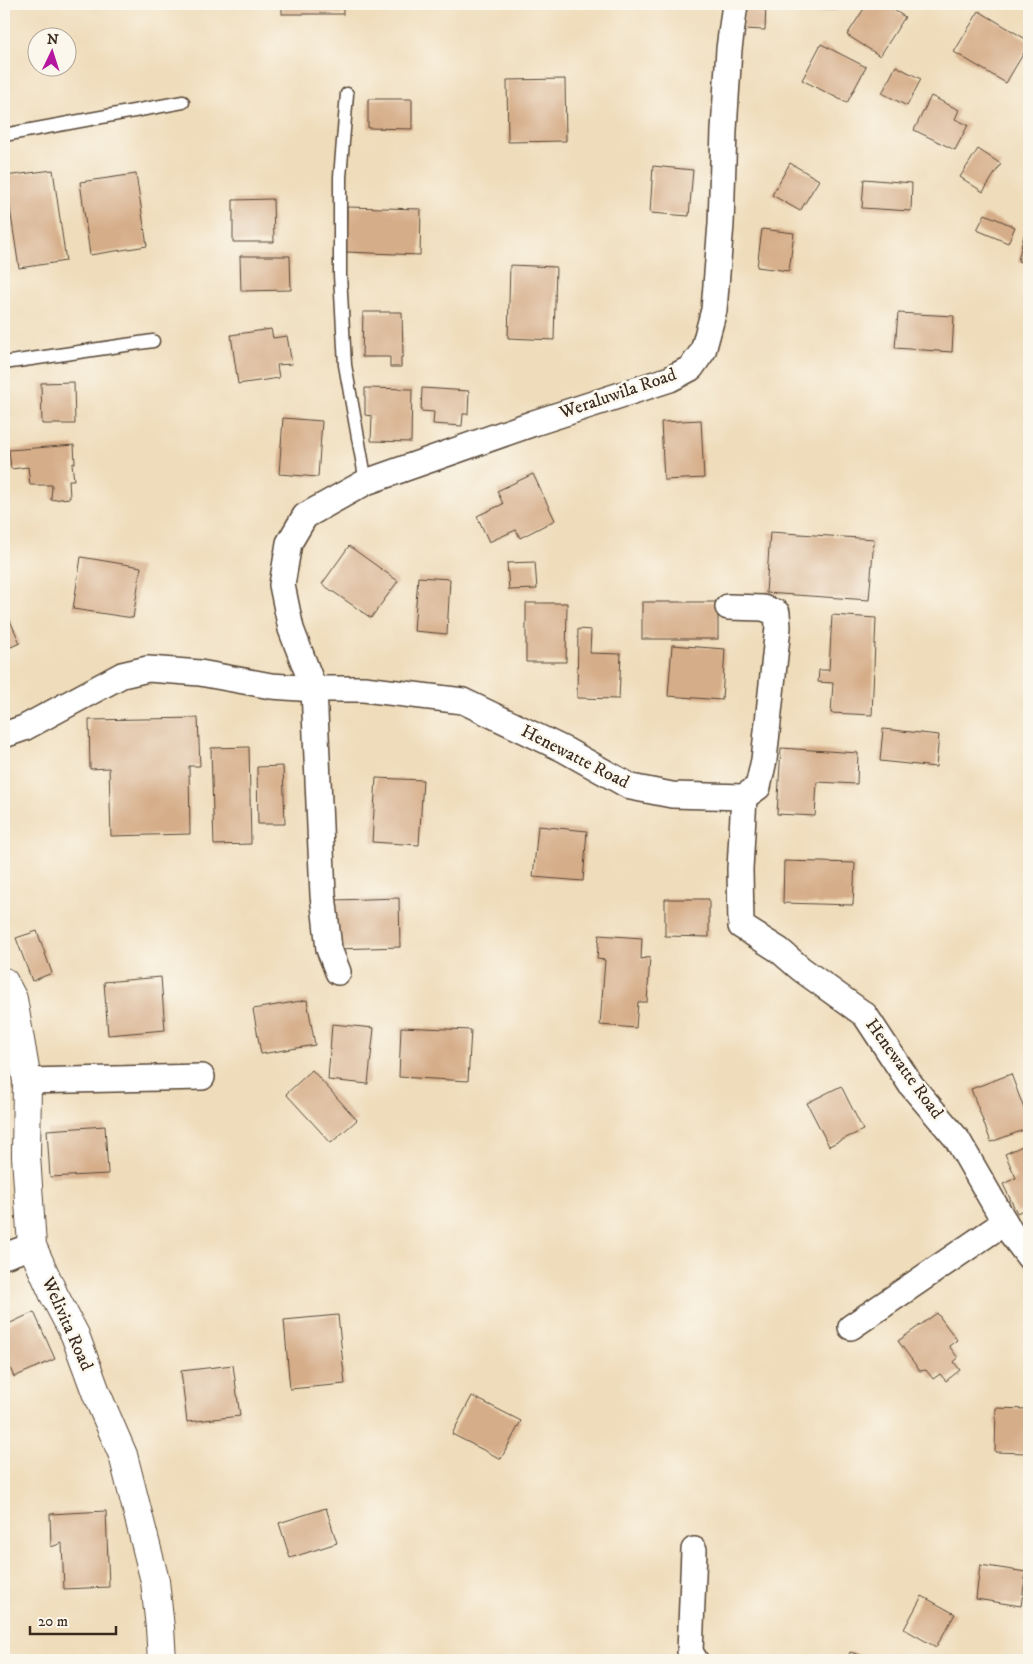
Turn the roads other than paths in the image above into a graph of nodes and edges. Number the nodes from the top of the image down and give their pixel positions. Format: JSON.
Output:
{"nodes":[{"id":1,"x":735,"y":4,"type":"edge"},
{"id":2,"x":347,"y":94,"type":"dead end"},
{"id":3,"x":183,"y":102,"type":"dead end"},
{"id":4,"x":4,"y":135,"type":"edge"},
{"id":5,"x":153,"y":341,"type":"dead end"},
{"id":6,"x":4,"y":363,"type":"edge"},
{"id":7,"x":366,"y":482,"type":"junction"},
{"id":8,"x":728,"y":607,"type":"dead end"},
{"id":9,"x":314,"y":689,"type":"junction"},
{"id":10,"x":4,"y":734,"type":"edge"},
{"id":11,"x":744,"y":797,"type":"junction"},
{"id":12,"x":338,"y":972,"type":"dead end"},
{"id":13,"x":4,"y":982,"type":"edge"},
{"id":14,"x":202,"y":1077,"type":"dead end"},
{"id":15,"x":27,"y":1081,"type":"junction"},
{"id":16,"x":1005,"y":1222,"type":"junction"},
{"id":17,"x":32,"y":1246,"type":"junction"},
{"id":18,"x":4,"y":1256,"type":"edge"},
{"id":19,"x":1029,"y":1257,"type":"edge"},
{"id":20,"x":851,"y":1327,"type":"dead end"},
{"id":21,"x":694,"y":1550,"type":"dead end"},
{"id":22,"x":162,"y":1660,"type":"edge"},
{"id":23,"x":695,"y":1660,"type":"edge"}],
"edges":[{"from":1,"to":7,"type":"street","name":"Weraluwila Road"},
{"from":2,"to":7,"type":"lane"},
{"from":3,"to":4,"type":"lane"},
{"from":5,"to":6,"type":"lane"},
{"from":7,"to":9,"type":"street"},
{"from":8,"to":11,"type":"street"},
{"from":9,"to":10,"type":"street","name":"Henewatte Road"},
{"from":9,"to":11,"type":"street","name":"Henewatte Road"},
{"from":9,"to":12,"type":"street"},
{"from":11,"to":16,"type":"street","name":"Henewatte Road"},
{"from":13,"to":15,"type":"street","name":"Welivita Road"},
{"from":14,"to":15,"type":"street"},
{"from":15,"to":17,"type":"street","name":"Welivita Road"},
{"from":16,"to":19,"type":"street","name":"Henewatte Road"},
{"from":16,"to":20,"type":"street"},
{"from":17,"to":18,"type":"street"},
{"from":17,"to":22,"type":"street","name":"Welivita Road"},
{"from":21,"to":23,"type":"street"}]}
